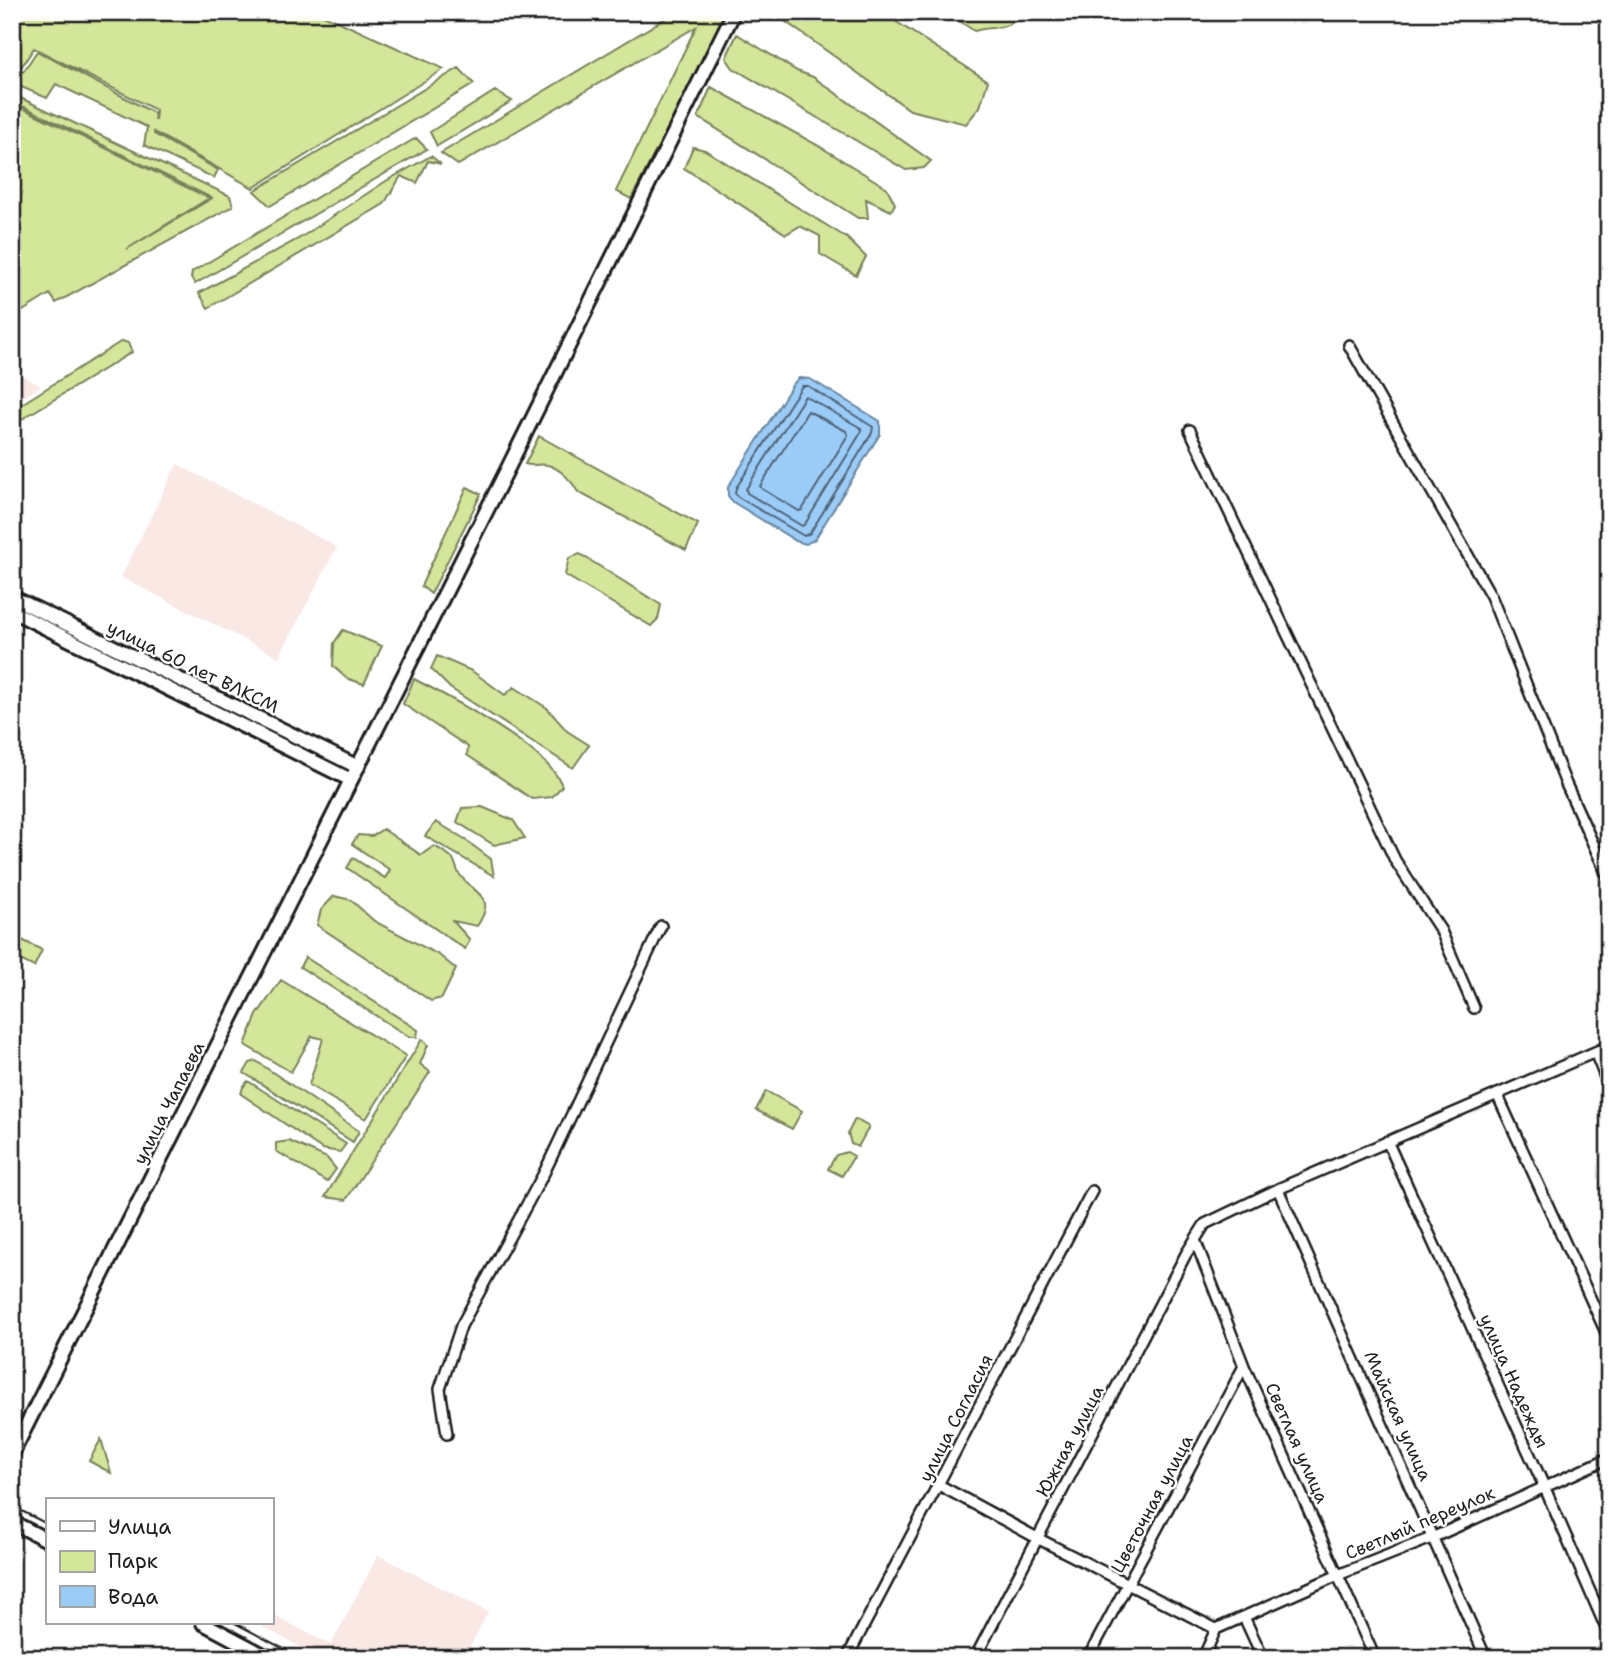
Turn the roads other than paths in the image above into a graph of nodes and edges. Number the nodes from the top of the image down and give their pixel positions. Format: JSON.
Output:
{"nodes":[{"id":1,"x":734,"y":12,"type":"edge"},
{"id":2,"x":1349,"y":345,"type":"dead end"},
{"id":3,"x":1190,"y":430,"type":"dead end"},
{"id":4,"x":12,"y":597,"type":"edge"},
{"id":5,"x":12,"y":611,"type":"edge"},
{"id":6,"x":358,"y":767,"type":"junction"},
{"id":7,"x":351,"y":780,"type":"junction"},
{"id":8,"x":1609,"y":879,"type":"edge"},
{"id":9,"x":1609,"y":919,"type":"edge"},
{"id":10,"x":661,"y":926,"type":"dead end"},
{"id":11,"x":1609,"y":934,"type":"edge"},
{"id":12,"x":1474,"y":1008,"type":"dead end"},
{"id":13,"x":1609,"y":1046,"type":"edge"},
{"id":14,"x":1595,"y":1052,"type":"junction"},
{"id":15,"x":1609,"y":1087,"type":"edge"},
{"id":16,"x":1497,"y":1094,"type":"junction"},
{"id":17,"x":1387,"y":1141,"type":"junction"},
{"id":18,"x":1278,"y":1189,"type":"junction"},
{"id":19,"x":1092,"y":1191,"type":"dead end"},
{"id":20,"x":1195,"y":1240,"type":"junction"},
{"id":21,"x":1609,"y":1339,"type":"edge"},
{"id":22,"x":1244,"y":1366,"type":"junction"},
{"id":23,"x":447,"y":1434,"type":"dead end"},
{"id":24,"x":12,"y":1454,"type":"edge"},
{"id":25,"x":1609,"y":1458,"type":"edge"},
{"id":26,"x":939,"y":1485,"type":"junction"},
{"id":27,"x":1544,"y":1486,"type":"junction"},
{"id":28,"x":12,"y":1522,"type":"edge"},
{"id":29,"x":1434,"y":1537,"type":"junction"},
{"id":30,"x":1037,"y":1538,"type":"junction"},
{"id":31,"x":46,"y":1539,"type":"edge"},
{"id":32,"x":1338,"y":1575,"type":"junction"},
{"id":33,"x":1128,"y":1582,"type":"junction"},
{"id":34,"x":1244,"y":1617,"type":"junction"},
{"id":35,"x":205,"y":1624,"type":"edge"},
{"id":36,"x":1216,"y":1629,"type":"junction"},
{"id":37,"x":1609,"y":1635,"type":"edge"},
{"id":38,"x":269,"y":1658,"type":"edge"},
{"id":39,"x":848,"y":1658,"type":"edge"},
{"id":40,"x":975,"y":1658,"type":"edge"},
{"id":41,"x":1088,"y":1658,"type":"edge"},
{"id":42,"x":1203,"y":1658,"type":"edge"},
{"id":43,"x":1263,"y":1658,"type":"edge"},
{"id":44,"x":1375,"y":1658,"type":"edge"},
{"id":45,"x":1486,"y":1658,"type":"edge"}],
"edges":[{"from":1,"to":6,"type":"main road","name":"улица Чапаева"},
{"from":2,"to":8,"type":"street"},
{"from":3,"to":12,"type":"street"},
{"from":4,"to":6,"type":"main road","name":"улица 60 лет ВЛКСМ"},
{"from":5,"to":7,"type":"main road","name":"улица 60 лет ВЛКСМ"},
{"from":6,"to":7,"type":"main road","name":"улица Чапаева"},
{"from":7,"to":24,"type":"main road","name":"улица Чапаева"},
{"from":9,"to":11,"type":"street"},
{"from":10,"to":23,"type":"street"},
{"from":13,"to":14,"type":"street","name":"Южная улица"},
{"from":14,"to":15,"type":"street"},
{"from":14,"to":16,"type":"street","name":"Южная улица"},
{"from":16,"to":17,"type":"street","name":"Южная улица"},
{"from":16,"to":21,"type":"street"},
{"from":17,"to":18,"type":"street","name":"Южная улица"},
{"from":17,"to":27,"type":"street","name":"улица Надежды"},
{"from":18,"to":20,"type":"street","name":"Южная улица"},
{"from":18,"to":29,"type":"street","name":"Майская улица"},
{"from":19,"to":26,"type":"street","name":"улица Согласия"},
{"from":20,"to":22,"type":"street","name":"Светлая улица"},
{"from":20,"to":30,"type":"street","name":"Южная улица"},
{"from":22,"to":32,"type":"street","name":"Светлая улица"},
{"from":22,"to":33,"type":"street","name":"Цветочная улица"},
{"from":25,"to":27,"type":"street","name":"Светлый переулок"},
{"from":26,"to":30,"type":"street"},
{"from":26,"to":39,"type":"street","name":"улица Согласия"},
{"from":27,"to":29,"type":"street","name":"Светлый переулок"},
{"from":27,"to":37,"type":"street","name":"улица Надежды"},
{"from":28,"to":31,"type":"main road"},
{"from":29,"to":32,"type":"street","name":"Светлый переулок"},
{"from":29,"to":45,"type":"street","name":"Майская улица"},
{"from":30,"to":33,"type":"street"},
{"from":30,"to":40,"type":"street","name":"Южная улица"},
{"from":32,"to":34,"type":"street","name":"Светлый переулок"},
{"from":32,"to":44,"type":"street","name":"Светлая улица"},
{"from":33,"to":36,"type":"street"},
{"from":33,"to":41,"type":"street","name":"Цветочная улица"},
{"from":34,"to":36,"type":"street","name":"Светлый переулок"},
{"from":34,"to":43,"type":"street"},
{"from":35,"to":38,"type":"main road"},
{"from":36,"to":42,"type":"street"}]}
